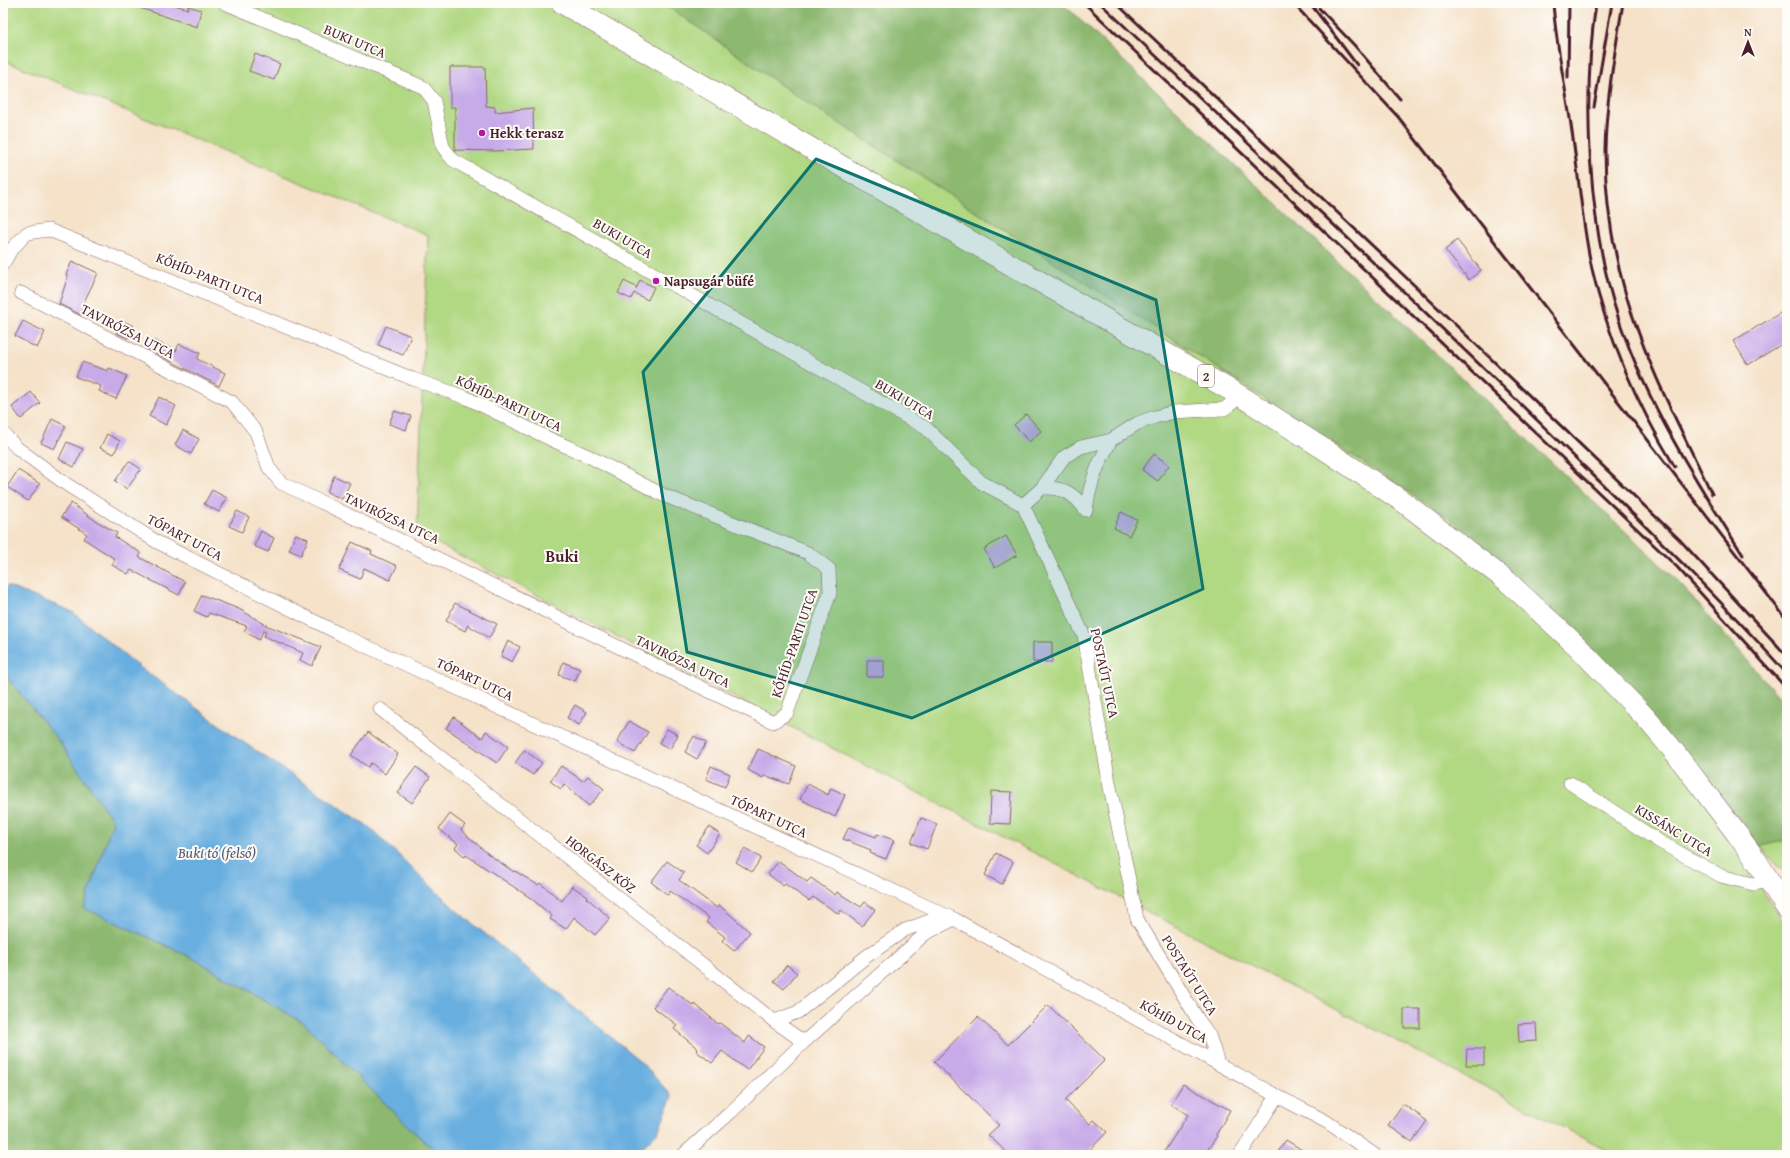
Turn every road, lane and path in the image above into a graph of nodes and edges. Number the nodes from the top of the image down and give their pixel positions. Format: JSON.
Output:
{"nodes":[{"id":1,"x":225,"y":3,"type":"edge"},
{"id":2,"x":562,"y":3,"type":"edge"},
{"id":3,"x":7,"y":250,"type":"edge"},
{"id":4,"x":3,"y":264,"type":"edge"},
{"id":5,"x":21,"y":293,"type":"dead end"},
{"id":6,"x":1239,"y":395,"type":"junction"},
{"id":7,"x":3,"y":433,"type":"edge"},
{"id":8,"x":1111,"y":440,"type":"junction"},
{"id":9,"x":1042,"y":488,"type":"junction"},
{"id":10,"x":1023,"y":505,"type":"junction"},
{"id":11,"x":380,"y":709,"type":"dead end"},
{"id":12,"x":787,"y":713,"type":"joint"},
{"id":13,"x":1570,"y":783,"type":"dead end"},
{"id":14,"x":1770,"y":882,"type":"junction"},
{"id":15,"x":1787,"y":909,"type":"edge"},
{"id":16,"x":954,"y":919,"type":"junction"},
{"id":17,"x":774,"y":1021,"type":"junction"},
{"id":18,"x":804,"y":1042,"type":"junction"},
{"id":19,"x":1218,"y":1063,"type":"junction"},
{"id":20,"x":1277,"y":1096,"type":"junction"},
{"id":21,"x":683,"y":1155,"type":"edge"},
{"id":22,"x":1240,"y":1155,"type":"edge"},
{"id":23,"x":1375,"y":1155,"type":"edge"}],
"edges":[{"from":1,"to":10,"type":"street","name":"BUKI UTCA"},
{"from":2,"to":6,"type":"main road","number":"2"},
{"from":3,"to":4,"type":"street"},
{"from":3,"to":12,"type":"street","name":"KŐHÍD-PARTI UTCA"},
{"from":5,"to":12,"type":"street","name":"TAVIRÓZSA UTCA"},
{"from":6,"to":8,"type":"street"},
{"from":6,"to":14,"type":"main road","number":"2"},
{"from":7,"to":16,"type":"street","name":"TÓPART UTCA"},
{"from":8,"to":9,"type":"street"},
{"from":8,"to":9,"type":"street"},
{"from":9,"to":10,"type":"street"},
{"from":10,"to":19,"type":"street","name":"POSTAÚT UTCA"},
{"from":11,"to":17,"type":"street","name":"HORGÁSZ KÖZ"},
{"from":13,"to":14,"type":"street","name":"KISSÁNC UTCA"},
{"from":14,"to":15,"type":"main road","number":"2"},
{"from":16,"to":17,"type":"street"},
{"from":16,"to":18,"type":"street"},
{"from":16,"to":19,"type":"street","name":"KŐHÍD UTCA"},
{"from":17,"to":18,"type":"street","name":"HORGÁSZ KÖZ"},
{"from":18,"to":21,"type":"street"},
{"from":19,"to":20,"type":"street","name":"KŐHÍD UTCA"},
{"from":20,"to":22,"type":"street"},
{"from":20,"to":23,"type":"street","name":"KŐHÍD UTCA"}]}
